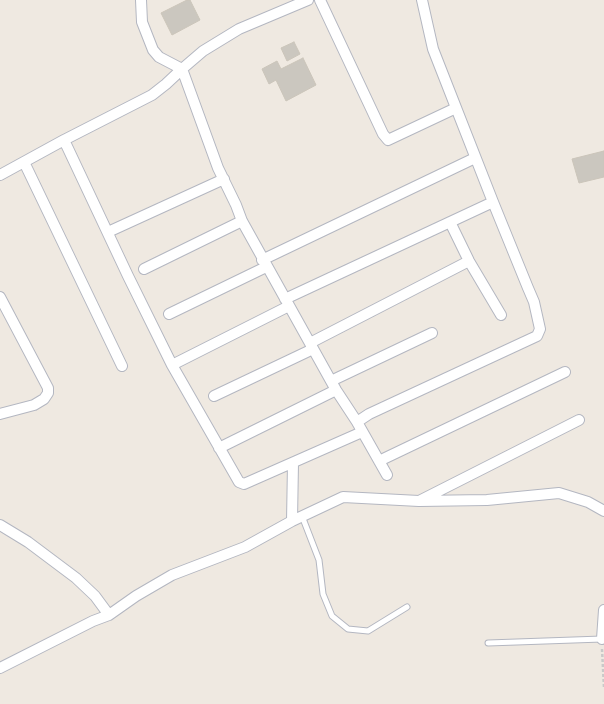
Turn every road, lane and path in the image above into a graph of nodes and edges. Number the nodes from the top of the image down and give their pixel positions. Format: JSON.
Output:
{"nodes":[{"id":1,"x":141,"y":0,"type":"edge"},
{"id":2,"x":308,"y":0,"type":"edge"},
{"id":3,"x":320,"y":0,"type":"edge"},
{"id":4,"x":422,"y":0,"type":"edge"},
{"id":5,"x":182,"y":69,"type":"junction"},
{"id":6,"x":456,"y":108,"type":"junction"},
{"id":7,"x":64,"y":140,"type":"junction"},
{"id":8,"x":475,"y":158,"type":"junction"},
{"id":9,"x":24,"y":162,"type":"junction"},
{"id":10,"x":0,"y":175,"type":"edge"},
{"id":11,"x":224,"y":179,"type":"junction"},
{"id":12,"x":493,"y":202,"type":"junction"},
{"id":13,"x":242,"y":222,"type":"junction"},
{"id":14,"x":450,"y":222,"type":"junction"},
{"id":15,"x":108,"y":232,"type":"junction"},
{"id":16,"x":469,"y":261,"type":"junction"},
{"id":17,"x":264,"y":263,"type":"junction"},
{"id":18,"x":144,"y":269,"type":"dead end"},
{"id":19,"x":0,"y":297,"type":"edge"},
{"id":20,"x":287,"y":303,"type":"junction"},
{"id":21,"x":3,"y":308,"type":"edge"},
{"id":22,"x":169,"y":314,"type":"dead end"},
{"id":23,"x":501,"y":315,"type":"dead end"},
{"id":24,"x":432,"y":333,"type":"dead end"},
{"id":25,"x":311,"y":346,"type":"junction"},
{"id":26,"x":172,"y":365,"type":"junction"},
{"id":27,"x":122,"y":366,"type":"dead end"},
{"id":28,"x":565,"y":372,"type":"dead end"},
{"id":29,"x":333,"y":386,"type":"junction"},
{"id":30,"x":214,"y":396,"type":"dead end"},
{"id":31,"x":0,"y":414,"type":"edge"},
{"id":32,"x":579,"y":420,"type":"dead end"},
{"id":33,"x":356,"y":422,"type":"junction"},
{"id":34,"x":362,"y":432,"type":"junction"},
{"id":35,"x":219,"y":448,"type":"junction"},
{"id":36,"x":379,"y":461,"type":"junction"},
{"id":37,"x":293,"y":463,"type":"junction"},
{"id":38,"x":387,"y":475,"type":"dead end"},
{"id":39,"x":419,"y":501,"type":"junction"},
{"id":40,"x":604,"y":511,"type":"edge"},
{"id":41,"x":302,"y":516,"type":"junction"},
{"id":42,"x":292,"y":521,"type":"junction"},
{"id":43,"x":0,"y":524,"type":"edge"},
{"id":44,"x":407,"y":607,"type":"dead end"},
{"id":45,"x":604,"y":610,"type":"edge"},
{"id":46,"x":109,"y":615,"type":"junction"},
{"id":47,"x":602,"y":639,"type":"junction"},
{"id":48,"x":488,"y":643,"type":"dead end"},
{"id":49,"x":0,"y":668,"type":"edge"},
{"id":50,"x":604,"y":688,"type":"edge"}],
"edges":[{"from":1,"to":5,"type":"street"},
{"from":2,"to":5,"type":"street"},
{"from":3,"to":6,"type":"street"},
{"from":4,"to":6,"type":"street"},
{"from":5,"to":7,"type":"street"},
{"from":5,"to":11,"type":"street"},
{"from":6,"to":8,"type":"street"},
{"from":7,"to":9,"type":"street"},
{"from":7,"to":15,"type":"street"},
{"from":8,"to":12,"type":"street"},
{"from":8,"to":17,"type":"street"},
{"from":9,"to":10,"type":"street"},
{"from":9,"to":27,"type":"street"},
{"from":11,"to":13,"type":"street"},
{"from":11,"to":15,"type":"street"},
{"from":12,"to":14,"type":"street"},
{"from":12,"to":33,"type":"street"},
{"from":13,"to":17,"type":"street"},
{"from":13,"to":18,"type":"street"},
{"from":14,"to":16,"type":"street"},
{"from":14,"to":20,"type":"street"},
{"from":15,"to":26,"type":"street"},
{"from":16,"to":23,"type":"street"},
{"from":16,"to":25,"type":"street"},
{"from":17,"to":20,"type":"street"},
{"from":17,"to":22,"type":"street"},
{"from":19,"to":21,"type":"street"},
{"from":20,"to":25,"type":"street"},
{"from":20,"to":26,"type":"street"},
{"from":21,"to":31,"type":"street"},
{"from":24,"to":29,"type":"street"},
{"from":25,"to":29,"type":"street"},
{"from":25,"to":30,"type":"street"},
{"from":26,"to":35,"type":"street"},
{"from":28,"to":36,"type":"street"},
{"from":29,"to":33,"type":"street"},
{"from":29,"to":35,"type":"street"},
{"from":32,"to":39,"type":"street"},
{"from":33,"to":34,"type":"street"},
{"from":34,"to":36,"type":"street"},
{"from":34,"to":37,"type":"street"},
{"from":35,"to":37,"type":"street"},
{"from":36,"to":38,"type":"street"},
{"from":37,"to":42,"type":"street"},
{"from":39,"to":40,"type":"street"},
{"from":39,"to":41,"type":"street"},
{"from":41,"to":42,"type":"street"},
{"from":41,"to":44,"type":"lane"},
{"from":42,"to":46,"type":"street"},
{"from":43,"to":46,"type":"street"},
{"from":45,"to":47,"type":"street"},
{"from":46,"to":49,"type":"street"},
{"from":47,"to":48,"type":"lane"},
{"from":47,"to":50,"type":"path"}]}
